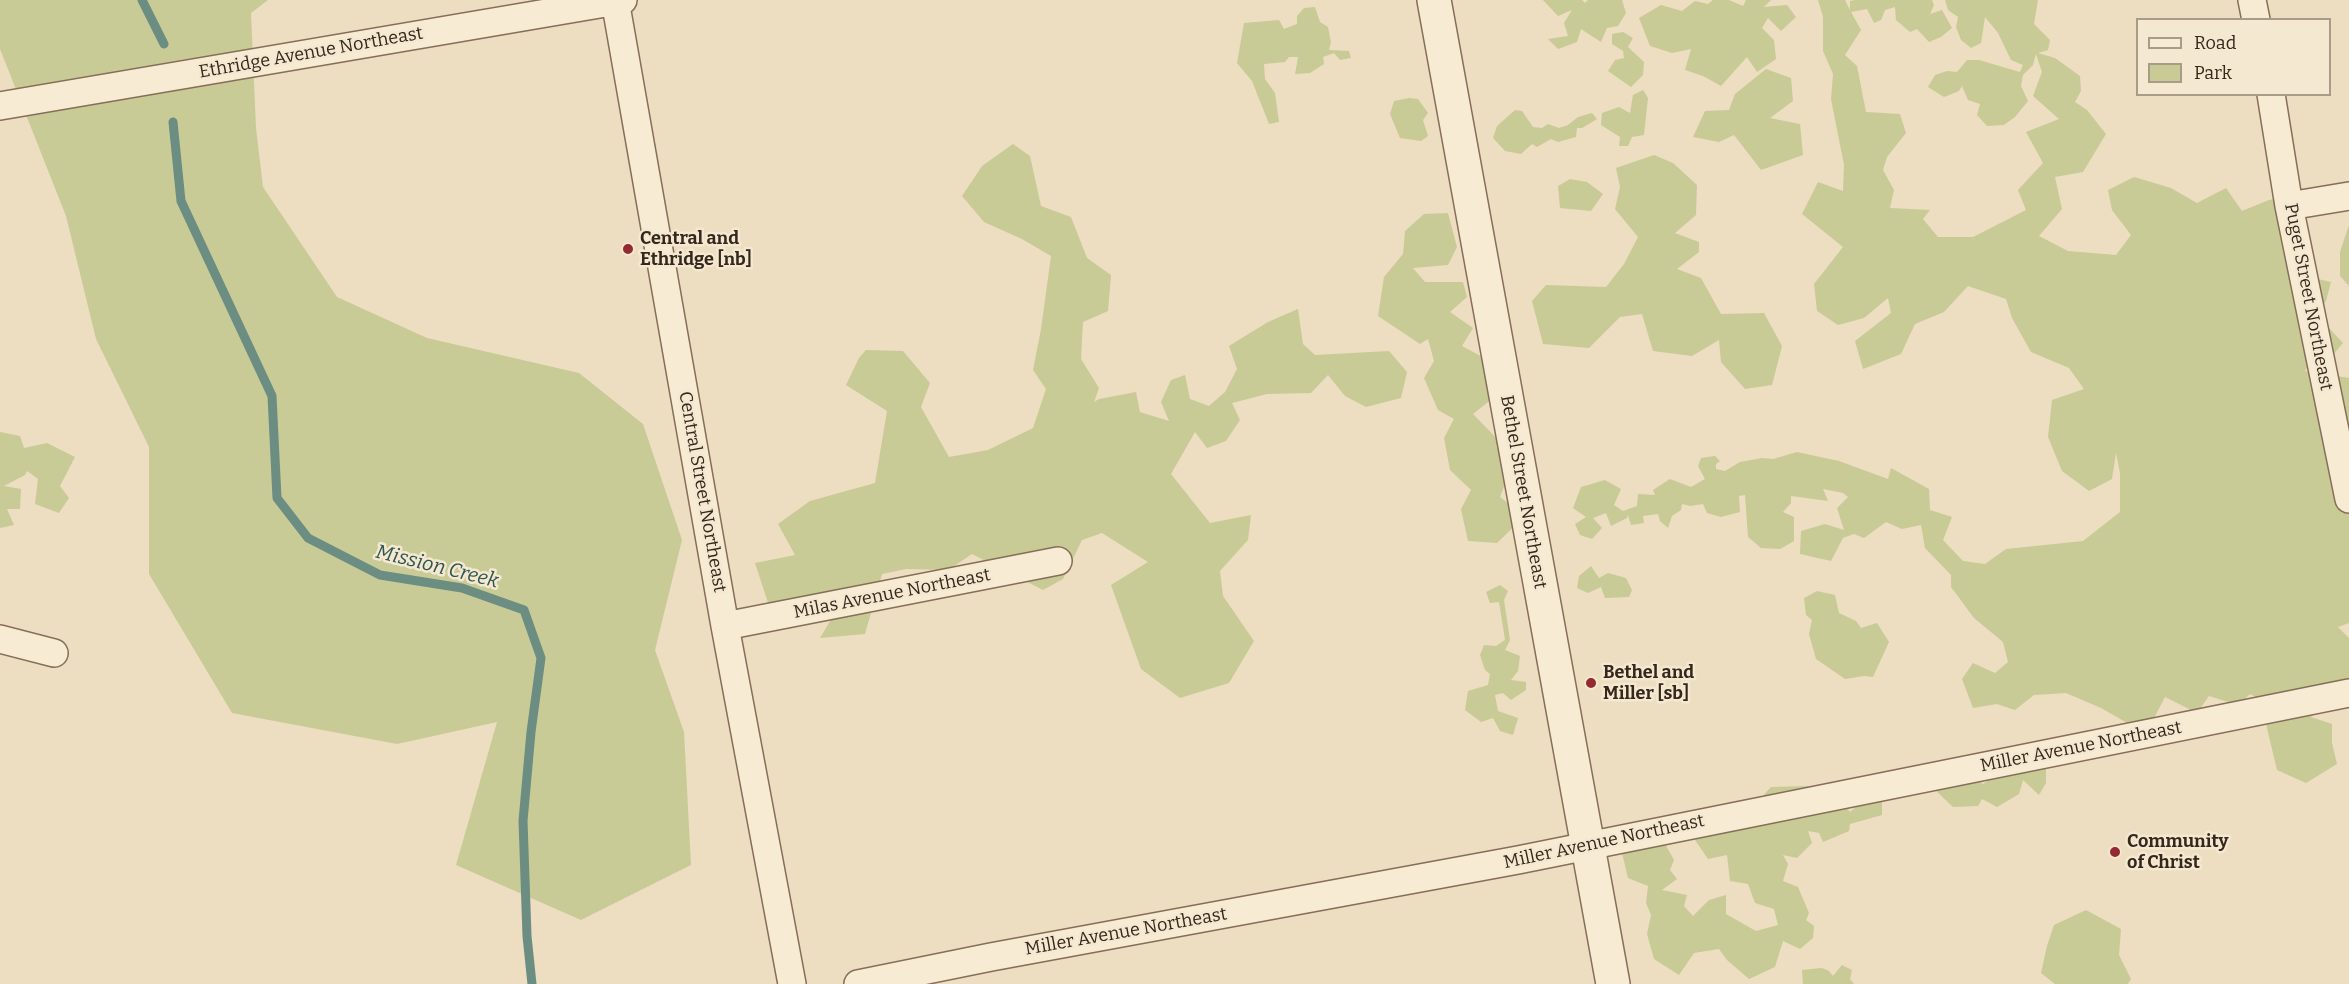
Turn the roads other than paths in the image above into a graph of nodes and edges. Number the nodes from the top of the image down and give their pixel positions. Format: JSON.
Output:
{"nodes":[{"id":1,"x":618,"y":0,"type":"edge"},
{"id":2,"x":1434,"y":0,"type":"edge"},
{"id":3,"x":2252,"y":0,"type":"edge"},
{"id":4,"x":2256,"y":18,"type":"edge"},
{"id":5,"x":2271,"y":96,"type":"edge"},
{"id":6,"x":0,"y":106,"type":"edge"},
{"id":7,"x":2349,"y":195,"type":"edge"},
{"id":8,"x":2289,"y":206,"type":"junction"},
{"id":9,"x":2349,"y":499,"type":"edge"},
{"id":10,"x":1058,"y":561,"type":"dead end"},
{"id":11,"x":725,"y":626,"type":"junction"},
{"id":12,"x":0,"y":639,"type":"edge"},
{"id":13,"x":54,"y":653,"type":"dead end"},
{"id":14,"x":2349,"y":693,"type":"edge"},
{"id":15,"x":1588,"y":845,"type":"junction"},
{"id":16,"x":792,"y":984,"type":"edge"},
{"id":17,"x":858,"y":984,"type":"edge"},
{"id":18,"x":1613,"y":984,"type":"edge"}],
"edges":[{"from":1,"to":6,"type":"street","name":"Ethridge Avenue Northeast"},
{"from":1,"to":11,"type":"street","name":"Central Street Northeast"},
{"from":2,"to":15,"type":"street","name":"Bethel Street Northeast"},
{"from":3,"to":4,"type":"street"},
{"from":5,"to":8,"type":"street","name":"Puget Street Northeast"},
{"from":7,"to":8,"type":"street"},
{"from":8,"to":9,"type":"street","name":"Puget Street Northeast"},
{"from":10,"to":11,"type":"street","name":"Milas Avenue Northeast"},
{"from":11,"to":16,"type":"street","name":"Central Street Northeast"},
{"from":12,"to":13,"type":"street"},
{"from":14,"to":15,"type":"street","name":"Miller Avenue Northeast"},
{"from":15,"to":17,"type":"street","name":"Miller Avenue Northeast"},
{"from":15,"to":18,"type":"street","name":"Bethel Street Northeast"}]}
